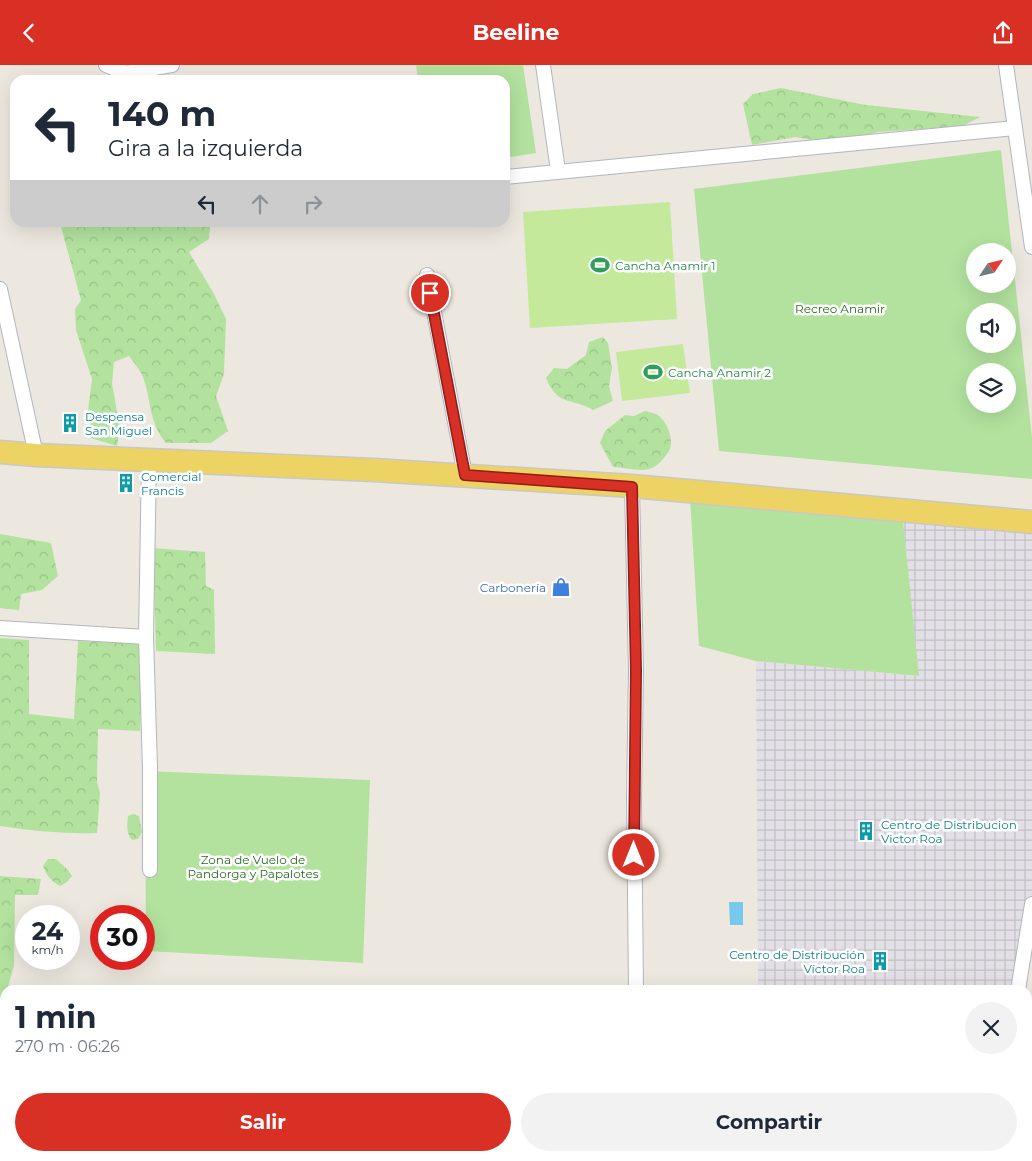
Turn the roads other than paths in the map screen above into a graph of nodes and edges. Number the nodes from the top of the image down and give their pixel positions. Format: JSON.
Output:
{"nodes":[{"id":1,"x":106,"y":65,"type":"edge"},
{"id":2,"x":172,"y":65,"type":"edge"},
{"id":3,"x":543,"y":65,"type":"edge"},
{"id":4,"x":1006,"y":65,"type":"edge"},
{"id":5,"x":1016,"y":128,"type":"junction"},
{"id":6,"x":558,"y":171,"type":"junction"},
{"id":7,"x":510,"y":176,"type":"edge"},
{"id":8,"x":1032,"y":247,"type":"edge"},
{"id":9,"x":426,"y":275,"type":"dead end"},
{"id":10,"x":0,"y":289,"type":"edge"},
{"id":11,"x":0,"y":452,"type":"edge"},
{"id":12,"x":36,"y":455,"type":"junction"},
{"id":13,"x":149,"y":460,"type":"junction"},
{"id":14,"x":465,"y":475,"type":"junction"},
{"id":15,"x":632,"y":487,"type":"junction"},
{"id":16,"x":1032,"y":522,"type":"edge"},
{"id":17,"x":0,"y":628,"type":"edge"},
{"id":18,"x":146,"y":637,"type":"junction"},
{"id":19,"x":150,"y":870,"type":"dead end"},
{"id":20,"x":1032,"y":904,"type":"edge"},
{"id":21,"x":636,"y":985,"type":"edge"},
{"id":22,"x":1019,"y":985,"type":"edge"}],
"edges":[{"from":1,"to":2,"type":"street"},
{"from":3,"to":6,"type":"street"},
{"from":4,"to":5,"type":"street"},
{"from":5,"to":6,"type":"street"},
{"from":5,"to":8,"type":"street"},
{"from":6,"to":7,"type":"street"},
{"from":9,"to":14,"type":"street"},
{"from":10,"to":12,"type":"street"},
{"from":11,"to":12,"type":"main road"},
{"from":12,"to":13,"type":"main road"},
{"from":13,"to":14,"type":"main road"},
{"from":13,"to":18,"type":"street"},
{"from":14,"to":15,"type":"main road"},
{"from":15,"to":16,"type":"main road"},
{"from":15,"to":21,"type":"street"},
{"from":17,"to":18,"type":"street"},
{"from":18,"to":19,"type":"street"},
{"from":20,"to":22,"type":"street"}]}
